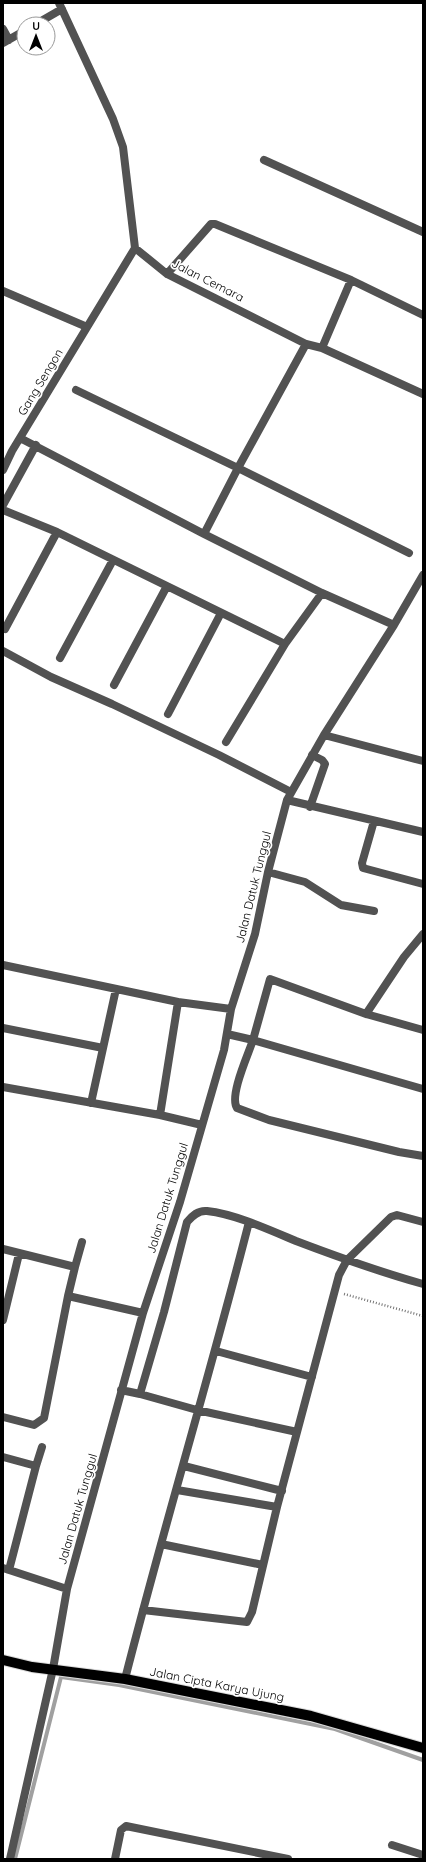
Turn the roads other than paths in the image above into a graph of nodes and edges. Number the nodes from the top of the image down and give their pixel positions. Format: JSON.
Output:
{"nodes":[{"id":1,"x":60,"y":6,"type":"edge"},
{"id":2,"x":47,"y":16,"type":"edge"},
{"id":3,"x":3,"y":28,"type":"edge"},
{"id":4,"x":16,"y":35,"type":"edge"},
{"id":5,"x":6,"y":41,"type":"edge"},
{"id":6,"x":264,"y":160,"type":"dead end"},
{"id":7,"x":423,"y":232,"type":"edge"},
{"id":8,"x":134,"y":248,"type":"junction"},
{"id":9,"x":167,"y":274,"type":"junction"},
{"id":10,"x":351,"y":280,"type":"junction"},
{"id":11,"x":3,"y":291,"type":"edge"},
{"id":12,"x":423,"y":315,"type":"edge"},
{"id":13,"x":86,"y":327,"type":"junction"},
{"id":14,"x":306,"y":344,"type":"junction"},
{"id":15,"x":322,"y":348,"type":"junction"},
{"id":16,"x":76,"y":390,"type":"dead end"},
{"id":17,"x":423,"y":394,"type":"edge"},
{"id":18,"x":20,"y":438,"type":"junction"},
{"id":19,"x":36,"y":445,"type":"junction"},
{"id":20,"x":238,"y":468,"type":"junction"},
{"id":21,"x":3,"y":470,"type":"edge"},
{"id":22,"x":3,"y":505,"type":"edge"},
{"id":23,"x":3,"y":510,"type":"edge"},
{"id":24,"x":57,"y":532,"type":"junction"},
{"id":25,"x":204,"y":534,"type":"junction"},
{"id":26,"x":409,"y":553,"type":"dead end"},
{"id":27,"x":113,"y":560,"type":"junction"},
{"id":28,"x":423,"y":575,"type":"edge"},
{"id":29,"x":167,"y":586,"type":"junction"},
{"id":30,"x":322,"y":593,"type":"junction"},
{"id":31,"x":221,"y":614,"type":"junction"},
{"id":32,"x":394,"y":625,"type":"junction"},
{"id":33,"x":5,"y":629,"type":"dead end"},
{"id":34,"x":285,"y":644,"type":"junction"},
{"id":35,"x":3,"y":651,"type":"edge"},
{"id":36,"x":60,"y":658,"type":"dead end"},
{"id":37,"x":114,"y":685,"type":"dead end"},
{"id":38,"x":168,"y":714,"type":"dead end"},
{"id":39,"x":324,"y":735,"type":"junction"},
{"id":40,"x":226,"y":742,"type":"dead end"},
{"id":41,"x":312,"y":756,"type":"junction"},
{"id":42,"x":423,"y":761,"type":"edge"},
{"id":43,"x":291,"y":792,"type":"junction"},
{"id":44,"x":287,"y":800,"type":"junction"},
{"id":45,"x":310,"y":807,"type":"junction"},
{"id":46,"x":374,"y":821,"type":"junction"},
{"id":47,"x":423,"y":832,"type":"edge"},
{"id":48,"x":268,"y":872,"type":"junction"},
{"id":49,"x":423,"y":884,"type":"edge"},
{"id":50,"x":374,"y":911,"type":"dead end"},
{"id":51,"x":423,"y":934,"type":"edge"},
{"id":52,"x":3,"y":965,"type":"edge"},
{"id":53,"x":116,"y":989,"type":"junction"},
{"id":54,"x":178,"y":1002,"type":"junction"},
{"id":55,"x":231,"y":1009,"type":"junction"},
{"id":56,"x":366,"y":1014,"type":"junction"},
{"id":57,"x":3,"y":1028,"type":"edge"},
{"id":58,"x":423,"y":1030,"type":"edge"},
{"id":59,"x":227,"y":1034,"type":"junction"},
{"id":60,"x":253,"y":1040,"type":"junction"},
{"id":61,"x":102,"y":1048,"type":"junction"},
{"id":62,"x":3,"y":1087,"type":"edge"},
{"id":63,"x":423,"y":1089,"type":"edge"},
{"id":64,"x":92,"y":1103,"type":"junction"},
{"id":65,"x":160,"y":1115,"type":"junction"},
{"id":66,"x":202,"y":1125,"type":"junction"},
{"id":67,"x":423,"y":1156,"type":"edge"},
{"id":68,"x":249,"y":1222,"type":"junction"},
{"id":69,"x":423,"y":1222,"type":"edge"},
{"id":70,"x":82,"y":1242,"type":"dead end"},
{"id":71,"x":3,"y":1249,"type":"edge"},
{"id":72,"x":19,"y":1254,"type":"junction"},
{"id":73,"x":347,"y":1260,"type":"junction"},
{"id":74,"x":75,"y":1267,"type":"junction"},
{"id":75,"x":423,"y":1284,"type":"edge"},
{"id":76,"x":68,"y":1296,"type":"junction"},
{"id":77,"x":143,"y":1313,"type":"junction"},
{"id":78,"x":3,"y":1320,"type":"edge"},
{"id":79,"x":216,"y":1351,"type":"junction"},
{"id":80,"x":312,"y":1377,"type":"junction"},
{"id":81,"x":121,"y":1390,"type":"junction"},
{"id":82,"x":140,"y":1394,"type":"junction"},
{"id":83,"x":197,"y":1410,"type":"junction"},
{"id":84,"x":3,"y":1418,"type":"edge"},
{"id":85,"x":297,"y":1432,"type":"junction"},
{"id":86,"x":42,"y":1447,"type":"dead end"},
{"id":87,"x":3,"y":1458,"type":"edge"},
{"id":88,"x":36,"y":1466,"type":"junction"},
{"id":89,"x":184,"y":1466,"type":"junction"},
{"id":90,"x":177,"y":1490,"type":"junction"},
{"id":91,"x":282,"y":1491,"type":"junction"},
{"id":92,"x":277,"y":1507,"type":"junction"},
{"id":93,"x":161,"y":1544,"type":"junction"},
{"id":94,"x":263,"y":1565,"type":"junction"},
{"id":95,"x":6,"y":1569,"type":"edge"},
{"id":96,"x":67,"y":1589,"type":"junction"},
{"id":97,"x":143,"y":1610,"type":"junction"},
{"id":98,"x":3,"y":1660,"type":"edge"},
{"id":99,"x":54,"y":1669,"type":"junction"},
{"id":100,"x":125,"y":1679,"type":"junction"},
{"id":101,"x":423,"y":1748,"type":"edge"},
{"id":102,"x":392,"y":1845,"type":"dead end"},
{"id":103,"x":8,"y":1854,"type":"edge"},
{"id":104,"x":423,"y":1855,"type":"edge"},
{"id":105,"x":115,"y":1859,"type":"edge"},
{"id":106,"x":288,"y":1859,"type":"edge"}],
"edges":[{"from":1,"to":2,"type":"street"},
{"from":1,"to":8,"type":"street"},
{"from":3,"to":5,"type":"street"},
{"from":4,"to":5,"type":"street"},
{"from":6,"to":7,"type":"street"},
{"from":8,"to":9,"type":"street","name":"Jalan Cemara"},
{"from":8,"to":13,"type":"street","name":"Gang Sengon"},
{"from":9,"to":10,"type":"street"},
{"from":9,"to":14,"type":"street","name":"Jalan Cemara"},
{"from":10,"to":12,"type":"street"},
{"from":10,"to":15,"type":"street"},
{"from":11,"to":13,"type":"street"},
{"from":13,"to":18,"type":"street","name":"Gang Sengon"},
{"from":14,"to":15,"type":"street","name":"Jalan Cemara"},
{"from":14,"to":20,"type":"street"},
{"from":15,"to":17,"type":"street","name":"Jalan Cemara"},
{"from":16,"to":20,"type":"street"},
{"from":18,"to":19,"type":"street"},
{"from":18,"to":21,"type":"street","name":"Gang Sengon"},
{"from":19,"to":22,"type":"street"},
{"from":19,"to":25,"type":"street"},
{"from":20,"to":25,"type":"street"},
{"from":20,"to":26,"type":"street"},
{"from":23,"to":24,"type":"street"},
{"from":24,"to":27,"type":"street"},
{"from":24,"to":33,"type":"street"},
{"from":25,"to":30,"type":"street"},
{"from":27,"to":29,"type":"street"},
{"from":27,"to":36,"type":"street"},
{"from":28,"to":32,"type":"street","name":"Jalan Datuk Tunggul"},
{"from":29,"to":31,"type":"street"},
{"from":29,"to":37,"type":"street"},
{"from":30,"to":32,"type":"street"},
{"from":30,"to":34,"type":"street"},
{"from":31,"to":34,"type":"street"},
{"from":31,"to":38,"type":"street"},
{"from":32,"to":39,"type":"street","name":"Jalan Datuk Tunggul"},
{"from":34,"to":40,"type":"street"},
{"from":35,"to":43,"type":"street"},
{"from":39,"to":41,"type":"street","name":"Jalan Datuk Tunggul"},
{"from":39,"to":42,"type":"street"},
{"from":41,"to":43,"type":"street","name":"Jalan Datuk Tunggul"},
{"from":41,"to":45,"type":"street"},
{"from":43,"to":44,"type":"street","name":"Jalan Datuk Tunggul"},
{"from":44,"to":45,"type":"street"},
{"from":44,"to":48,"type":"street","name":"Jalan Datuk Tunggul"},
{"from":45,"to":46,"type":"street"},
{"from":46,"to":47,"type":"street"},
{"from":46,"to":49,"type":"street"},
{"from":48,"to":50,"type":"street"},
{"from":48,"to":55,"type":"street","name":"Jalan Datuk Tunggul"},
{"from":51,"to":56,"type":"street"},
{"from":52,"to":53,"type":"street"},
{"from":53,"to":54,"type":"street"},
{"from":53,"to":61,"type":"street"},
{"from":54,"to":55,"type":"street"},
{"from":54,"to":65,"type":"street"},
{"from":55,"to":59,"type":"street","name":"Jalan Datuk Tunggul"},
{"from":56,"to":58,"type":"street"},
{"from":56,"to":60,"type":"street"},
{"from":57,"to":61,"type":"street"},
{"from":59,"to":60,"type":"street"},
{"from":59,"to":66,"type":"street","name":"Jalan Datuk Tunggul"},
{"from":60,"to":63,"type":"street"},
{"from":60,"to":67,"type":"street"},
{"from":61,"to":64,"type":"street"},
{"from":62,"to":64,"type":"street"},
{"from":64,"to":65,"type":"street"},
{"from":65,"to":66,"type":"street"},
{"from":66,"to":77,"type":"street","name":"Jalan Datuk Tunggul"},
{"from":68,"to":73,"type":"street"},
{"from":68,"to":79,"type":"street"},
{"from":68,"to":82,"type":"street"},
{"from":69,"to":73,"type":"street"},
{"from":70,"to":74,"type":"street"},
{"from":71,"to":72,"type":"street"},
{"from":72,"to":74,"type":"street"},
{"from":72,"to":78,"type":"street"},
{"from":73,"to":75,"type":"street"},
{"from":73,"to":80,"type":"street"},
{"from":74,"to":76,"type":"street"},
{"from":76,"to":77,"type":"street"},
{"from":76,"to":84,"type":"street"},
{"from":77,"to":81,"type":"street","name":"Jalan Datuk Tunggul"},
{"from":79,"to":80,"type":"street"},
{"from":79,"to":83,"type":"street"},
{"from":80,"to":85,"type":"street"},
{"from":81,"to":82,"type":"street"},
{"from":81,"to":96,"type":"street","name":"Jalan Datuk Tunggul"},
{"from":82,"to":83,"type":"street"},
{"from":83,"to":85,"type":"street"},
{"from":83,"to":89,"type":"street"},
{"from":85,"to":91,"type":"street"},
{"from":86,"to":88,"type":"street"},
{"from":87,"to":88,"type":"street"},
{"from":88,"to":95,"type":"street"},
{"from":89,"to":90,"type":"street"},
{"from":89,"to":91,"type":"street"},
{"from":90,"to":92,"type":"street"},
{"from":90,"to":93,"type":"street"},
{"from":91,"to":92,"type":"street"},
{"from":92,"to":94,"type":"street"},
{"from":93,"to":94,"type":"street"},
{"from":93,"to":97,"type":"street"},
{"from":94,"to":97,"type":"street"},
{"from":95,"to":96,"type":"street"},
{"from":96,"to":99,"type":"street","name":"Jalan Datuk Tunggul"},
{"from":97,"to":100,"type":"street"},
{"from":98,"to":99,"type":"main road","name":"Jalan Cipta Karya Ujung"},
{"from":99,"to":100,"type":"main road","name":"Jalan Cipta Karya Ujung"},
{"from":99,"to":103,"type":"street","name":"Jalan Datuk Tunggul"},
{"from":100,"to":101,"type":"main road","name":"Jalan Cipta Karya Ujung"},
{"from":102,"to":104,"type":"street"},
{"from":105,"to":106,"type":"street"}]}
